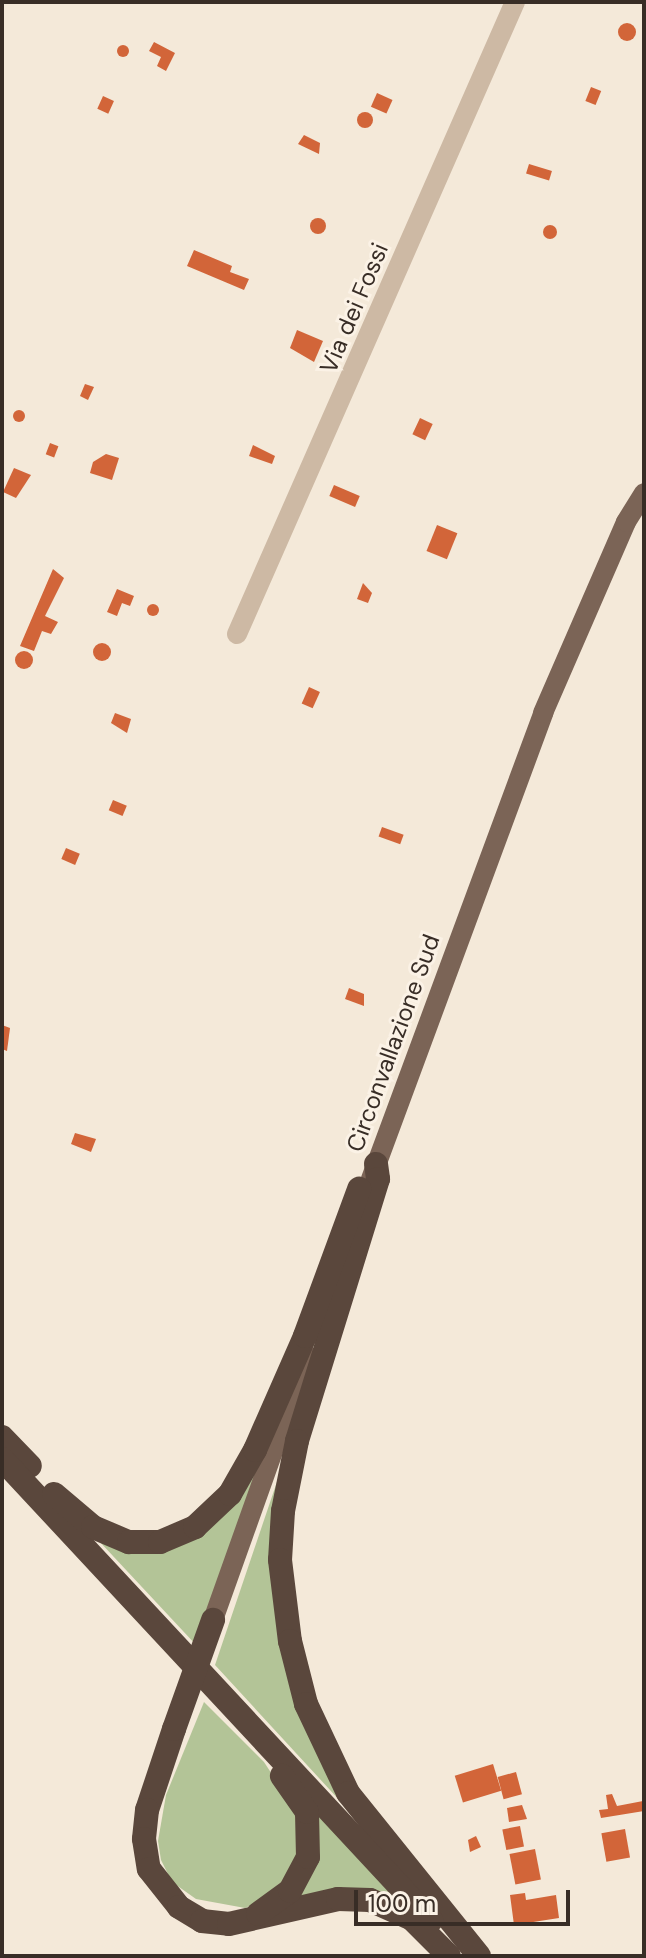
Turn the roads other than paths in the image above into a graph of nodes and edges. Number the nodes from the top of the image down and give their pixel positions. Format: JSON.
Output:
{"nodes":[{"id":1,"x":515,"y":2,"type":"edge"},
{"id":2,"x":644,"y":493,"type":"edge"},
{"id":3,"x":237,"y":634,"type":"dead end"},
{"id":4,"x":376,"y":1164,"type":"junction"},
{"id":5,"x":2,"y":1437,"type":"edge"},
{"id":6,"x":2,"y":1459,"type":"edge"},
{"id":7,"x":213,"y":1620,"type":"joint"},
{"id":8,"x":162,"y":1631,"type":"junction"},
{"id":9,"x":245,"y":1923,"type":"junction"},
{"id":10,"x":449,"y":1956,"type":"edge"},
{"id":11,"x":465,"y":1956,"type":"edge"},
{"id":12,"x":479,"y":1956,"type":"edge"}],
"edges":[{"from":1,"to":3,"type":"street","name":"Via dei Fossi"},
{"from":2,"to":4,"type":"main road","name":"Circonvallazione Sud"},
{"from":4,"to":5,"type":"highway"},
{"from":4,"to":7,"type":"main road","name":"Circonvallazione Sud"},
{"from":4,"to":12,"type":"highway"},
{"from":6,"to":8,"type":"highway"},
{"from":7,"to":9,"type":"highway","bridge":true},
{"from":8,"to":9,"type":"highway"},
{"from":8,"to":11,"type":"highway"},
{"from":9,"to":10,"type":"highway"}]}
